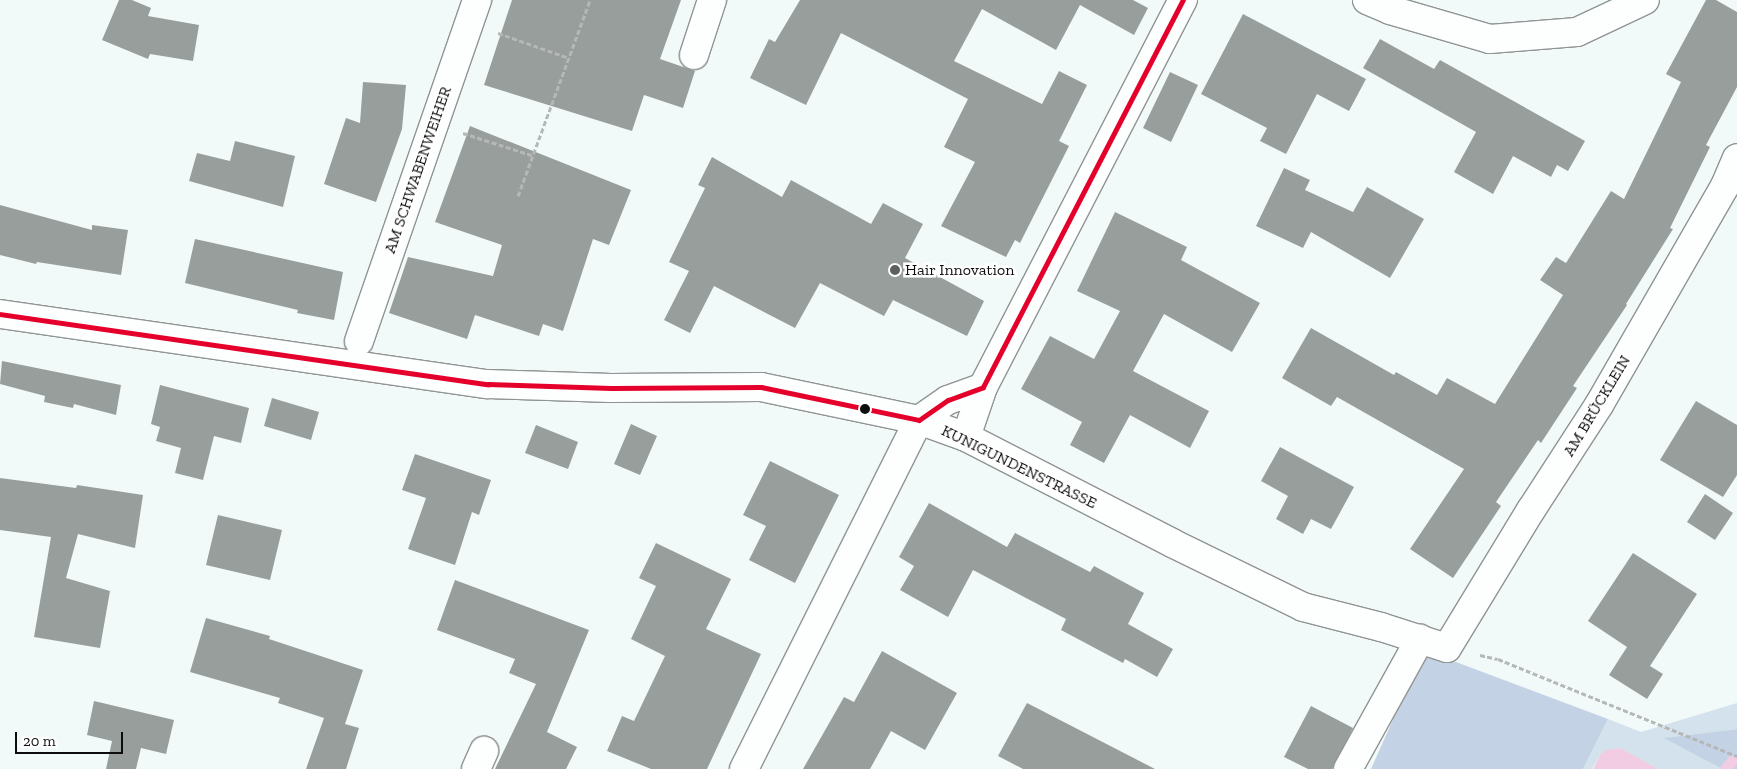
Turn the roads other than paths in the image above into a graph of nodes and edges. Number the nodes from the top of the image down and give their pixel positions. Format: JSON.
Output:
{"nodes":[{"id":1,"x":712,"y":0,"type":"edge"},
{"id":2,"x":1183,"y":0,"type":"edge"},
{"id":3,"x":1367,"y":0,"type":"edge"},
{"id":4,"x":1645,"y":0,"type":"edge"},
{"id":5,"x":473,"y":11,"type":"edge"},
{"id":6,"x":694,"y":55,"type":"dead end"},
{"id":7,"x":1737,"y":158,"type":"edge"},
{"id":8,"x":0,"y":314,"type":"edge"},
{"id":9,"x":359,"y":341,"type":"dead end"},
{"id":10,"x":983,"y":388,"type":"junction"},
{"id":11,"x":919,"y":420,"type":"junction"},
{"id":12,"x":966,"y":437,"type":"junction"},
{"id":13,"x":1420,"y":639,"type":"junction"},
{"id":14,"x":1448,"y":648,"type":"joint"},
{"id":15,"x":744,"y":769,"type":"edge"},
{"id":16,"x":1348,"y":769,"type":"edge"}],
"edges":[{"from":1,"to":6,"type":"street"},
{"from":2,"to":10,"type":"street"},
{"from":3,"to":4,"type":"street"},
{"from":5,"to":9,"type":"street","name":"AM SCHWABENWEIHER"},
{"from":7,"to":14,"type":"street","name":"AM BRÜCKLEIN"},
{"from":8,"to":11,"type":"street","name":"KUNIGUNDENSTRASSE"},
{"from":10,"to":11,"type":"street"},
{"from":10,"to":12,"type":"street"},
{"from":11,"to":12,"type":"street","name":"KUNIGUNDENSTRASSE"},
{"from":11,"to":15,"type":"street"},
{"from":12,"to":13,"type":"street","name":"KUNIGUNDENSTRASSE"},
{"from":13,"to":14,"type":"street","name":"KUNIGUNDENSTRASSE"},
{"from":13,"to":16,"type":"street"}]}
